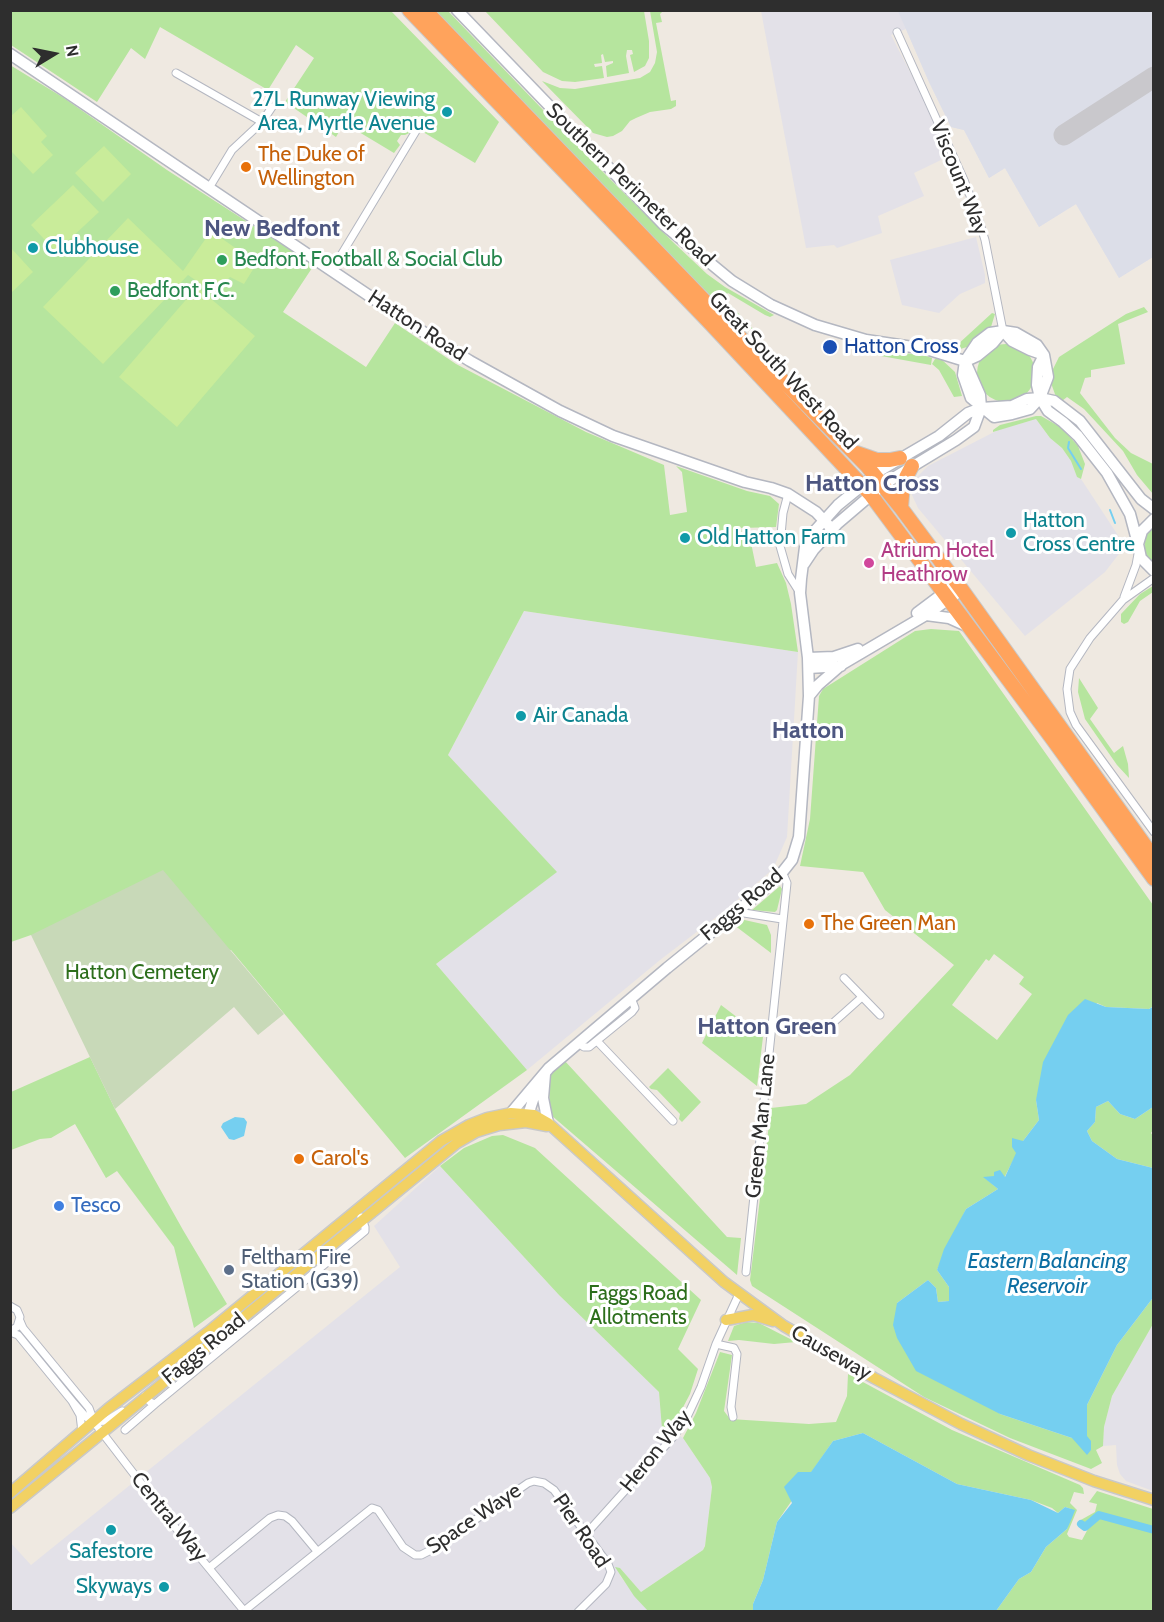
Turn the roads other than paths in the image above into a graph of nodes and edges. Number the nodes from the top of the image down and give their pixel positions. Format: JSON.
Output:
{"nodes":[{"id":1,"x":410,"y":10,"type":"edge"},
{"id":2,"x":425,"y":10,"type":"edge"},
{"id":3,"x":457,"y":10,"type":"edge"},
{"id":4,"x":897,"y":32,"type":"dead end"},
{"id":5,"x":10,"y":54,"type":"edge"},
{"id":6,"x":176,"y":73,"type":"dead end"},
{"id":7,"x":272,"y":107,"type":"dead end"},
{"id":8,"x":262,"y":122,"type":"junction"},
{"id":9,"x":416,"y":131,"type":"dead end"},
{"id":10,"x":209,"y":188,"type":"junction"},
{"id":11,"x":332,"y":270,"type":"junction"},
{"id":12,"x":1003,"y":331,"type":"junction"},
{"id":13,"x":965,"y":361,"type":"junction"},
{"id":14,"x":1040,"y":398,"type":"junction"},
{"id":15,"x":981,"y":408,"type":"junction"},
{"id":16,"x":853,"y":450,"type":"junction"},
{"id":17,"x":906,"y":462,"type":"junction"},
{"id":18,"x":882,"y":478,"type":"junction"},
{"id":19,"x":788,"y":494,"type":"junction"},
{"id":20,"x":865,"y":494,"type":"junction"},
{"id":21,"x":901,"y":508,"type":"junction"},
{"id":22,"x":1154,"y":509,"type":"edge"},
{"id":23,"x":1154,"y":519,"type":"edge"},
{"id":24,"x":824,"y":520,"type":"junction"},
{"id":25,"x":832,"y":529,"type":"junction"},
{"id":26,"x":1139,"y":547,"type":"junction"},
{"id":27,"x":802,"y":567,"type":"junction"},
{"id":28,"x":1154,"y":571,"type":"edge"},
{"id":29,"x":1154,"y":578,"type":"edge"},
{"id":30,"x":959,"y":587,"type":"junction"},
{"id":31,"x":800,"y":593,"type":"junction"},
{"id":32,"x":944,"y":599,"type":"junction"},
{"id":33,"x":1124,"y":600,"type":"junction"},
{"id":34,"x":926,"y":615,"type":"junction"},
{"id":35,"x":969,"y":627,"type":"junction"},
{"id":36,"x":809,"y":663,"type":"junction"},
{"id":37,"x":841,"y":665,"type":"junction"},
{"id":38,"x":809,"y":696,"type":"junction"},
{"id":39,"x":1154,"y":832,"type":"edge"},
{"id":40,"x":1154,"y":858,"type":"edge"},
{"id":41,"x":783,"y":874,"type":"junction"},
{"id":42,"x":1154,"y":879,"type":"edge"},
{"id":43,"x":739,"y":910,"type":"junction"},
{"id":44,"x":782,"y":919,"type":"junction"},
{"id":45,"x":843,"y":978,"type":"dead end"},
{"id":46,"x":862,"y":997,"type":"junction"},
{"id":47,"x":631,"y":998,"type":"junction"},
{"id":48,"x":880,"y":1015,"type":"dead end"},
{"id":49,"x":772,"y":1028,"type":"junction"},
{"id":50,"x":597,"y":1041,"type":"junction"},
{"id":51,"x":578,"y":1042,"type":"junction"},
{"id":52,"x":543,"y":1075,"type":"junction"},
{"id":53,"x":511,"y":1113,"type":"junction"},
{"id":54,"x":527,"y":1118,"type":"junction"},
{"id":55,"x":673,"y":1121,"type":"dead end"},
{"id":56,"x":552,"y":1126,"type":"junction"},
{"id":57,"x":355,"y":1210,"type":"junction"},
{"id":58,"x":363,"y":1220,"type":"junction"},
{"id":59,"x":746,"y":1272,"type":"dead end"},
{"id":60,"x":739,"y":1294,"type":"junction"},
{"id":61,"x":10,"y":1306,"type":"edge"},
{"id":62,"x":726,"y":1320,"type":"junction"},
{"id":63,"x":20,"y":1321,"type":"junction"},
{"id":64,"x":784,"y":1326,"type":"junction"},
{"id":65,"x":10,"y":1331,"type":"edge"},
{"id":66,"x":716,"y":1344,"type":"junction"},
{"id":67,"x":142,"y":1399,"type":"junction"},
{"id":68,"x":72,"y":1401,"type":"junction"},
{"id":69,"x":155,"y":1404,"type":"junction"},
{"id":70,"x":89,"y":1408,"type":"junction"},
{"id":71,"x":109,"y":1408,"type":"junction"},
{"id":72,"x":733,"y":1417,"type":"dead end"},
{"id":73,"x":96,"y":1429,"type":"junction"},
{"id":74,"x":125,"y":1430,"type":"dead end"},
{"id":75,"x":82,"y":1432,"type":"junction"},
{"id":76,"x":49,"y":1461,"type":"junction"},
{"id":77,"x":538,"y":1481,"type":"joint"},
{"id":78,"x":10,"y":1493,"type":"edge"},
{"id":79,"x":1154,"y":1500,"type":"edge"},
{"id":80,"x":10,"y":1508,"type":"edge"},
{"id":81,"x":586,"y":1534,"type":"junction"},
{"id":82,"x":317,"y":1551,"type":"junction"},
{"id":83,"x":209,"y":1568,"type":"junction"},
{"id":84,"x":244,"y":1611,"type":"edge"},
{"id":85,"x":578,"y":1611,"type":"edge"}],
"edges":[{"from":1,"to":20,"type":"highway","name":"Great South West Road"},
{"from":2,"to":16,"type":"highway","name":"Great South West Road"},
{"from":3,"to":13,"type":"street","name":"Southern Perimeter Road"},
{"from":4,"to":12,"type":"street","name":"Viscount Way"},
{"from":5,"to":10,"type":"street","name":"Hatton Road"},
{"from":6,"to":8,"type":"street"},
{"from":7,"to":8,"type":"street"},
{"from":8,"to":10,"type":"street"},
{"from":9,"to":11,"type":"street"},
{"from":10,"to":11,"type":"street","name":"Hatton Road"},
{"from":11,"to":19,"type":"street","name":"Hatton Road"},
{"from":12,"to":13,"type":"street"},
{"from":12,"to":14,"type":"street"},
{"from":13,"to":15,"type":"street"},
{"from":14,"to":15,"type":"street"},
{"from":14,"to":22,"type":"street"},
{"from":14,"to":26,"type":"street"},
{"from":15,"to":17,"type":"street"},
{"from":16,"to":17,"type":"highway"},
{"from":16,"to":18,"type":"highway","name":"Great South West Road"},
{"from":17,"to":18,"type":"street"},
{"from":17,"to":21,"type":"highway"},
{"from":18,"to":20,"type":"street"},
{"from":18,"to":21,"type":"highway","name":"Great South West Road"},
{"from":19,"to":24,"type":"street","name":"Hatton Road"},
{"from":19,"to":31,"type":"street"},
{"from":20,"to":24,"type":"street","name":"Faggs Road"},
{"from":20,"to":25,"type":"street"},
{"from":20,"to":32,"type":"highway","name":"Great South West Road"},
{"from":21,"to":30,"type":"highway","name":"Great South West Road"},
{"from":23,"to":26,"type":"street"},
{"from":24,"to":25,"type":"street","name":"Hatton Road"},
{"from":24,"to":27,"type":"street","name":"Faggs Road"},
{"from":25,"to":27,"type":"street"},
{"from":26,"to":28,"type":"street"},
{"from":26,"to":33,"type":"street"},
{"from":27,"to":31,"type":"street","name":"Faggs Road"},
{"from":29,"to":33,"type":"street"},
{"from":30,"to":32,"type":"street"},
{"from":30,"to":40,"type":"highway","name":"Great South West Road"},
{"from":31,"to":36,"type":"street","name":"Faggs Road"},
{"from":32,"to":34,"type":"street"},
{"from":32,"to":35,"type":"highway","name":"Great South West Road"},
{"from":32,"to":36,"type":"street"},
{"from":33,"to":39,"type":"street"},
{"from":34,"to":35,"type":"street"},
{"from":34,"to":37,"type":"street"},
{"from":35,"to":42,"type":"highway","name":"Great South West Road"},
{"from":36,"to":37,"type":"street"},
{"from":36,"to":38,"type":"street","name":"Faggs Road"},
{"from":37,"to":38,"type":"street"},
{"from":38,"to":41,"type":"street","name":"Faggs Road"},
{"from":41,"to":43,"type":"street","name":"Faggs Road"},
{"from":41,"to":44,"type":"street","name":"Green Man Lane"},
{"from":43,"to":44,"type":"street"},
{"from":43,"to":47,"type":"street","name":"Faggs Road"},
{"from":44,"to":49,"type":"street","name":"Green Man Lane"},
{"from":45,"to":46,"type":"street"},
{"from":46,"to":48,"type":"street"},
{"from":46,"to":49,"type":"street"},
{"from":47,"to":50,"type":"street","name":"Faggs Road"},
{"from":47,"to":51,"type":"street","name":"Faggs Road"},
{"from":49,"to":59,"type":"street","name":"Green Man Lane"},
{"from":50,"to":51,"type":"street"},
{"from":50,"to":55,"type":"street"},
{"from":51,"to":52,"type":"street","name":"Faggs Road"},
{"from":52,"to":53,"type":"street","name":"Faggs Road"},
{"from":52,"to":54,"type":"street"},
{"from":52,"to":56,"type":"street"},
{"from":53,"to":54,"type":"main road","name":"Causeway"},
{"from":53,"to":57,"type":"main road","name":"Faggs Road"},
{"from":54,"to":56,"type":"main road","name":"Causeway"},
{"from":54,"to":58,"type":"main road","name":"Faggs Road"},
{"from":56,"to":60,"type":"main road","name":"Causeway"},
{"from":57,"to":58,"type":"street"},
{"from":57,"to":71,"type":"main road","name":"Faggs Road"},
{"from":58,"to":67,"type":"main road","name":"Faggs Road"},
{"from":58,"to":69,"type":"street"},
{"from":60,"to":62,"type":"street","name":"Heron Way"},
{"from":60,"to":64,"type":"main road","name":"Causeway"},
{"from":61,"to":63,"type":"street"},
{"from":62,"to":64,"type":"main road"},
{"from":62,"to":66,"type":"street","name":"Heron Way"},
{"from":63,"to":65,"type":"street"},
{"from":63,"to":70,"type":"street"},
{"from":64,"to":79,"type":"main road","name":"Causeway"},
{"from":65,"to":68,"type":"street"},
{"from":66,"to":72,"type":"street"},
{"from":66,"to":81,"type":"street","name":"Heron Way"},
{"from":67,"to":69,"type":"street"},
{"from":67,"to":73,"type":"main road","name":"Faggs Road"},
{"from":68,"to":73,"type":"street"},
{"from":68,"to":75,"type":"street"},
{"from":69,"to":74,"type":"street"},
{"from":70,"to":71,"type":"street"},
{"from":70,"to":73,"type":"street"},
{"from":71,"to":73,"type":"main road","name":"Faggs Road"},
{"from":73,"to":75,"type":"main road","name":"Faggs Road"},
{"from":73,"to":76,"type":"main road"},
{"from":73,"to":80,"type":"main road","name":"Faggs Road"},
{"from":73,"to":83,"type":"street","name":"Central Way"},
{"from":75,"to":76,"type":"main road","name":"Faggs Road"},
{"from":76,"to":78,"type":"main road","name":"Faggs Road"},
{"from":77,"to":81,"type":"street","name":"Pier Road"},
{"from":77,"to":82,"type":"street","name":"Space Waye"},
{"from":81,"to":85,"type":"street","name":"Pier Road"},
{"from":82,"to":83,"type":"street"},
{"from":82,"to":84,"type":"street"},
{"from":83,"to":84,"type":"street","name":"Central Way"}]}
